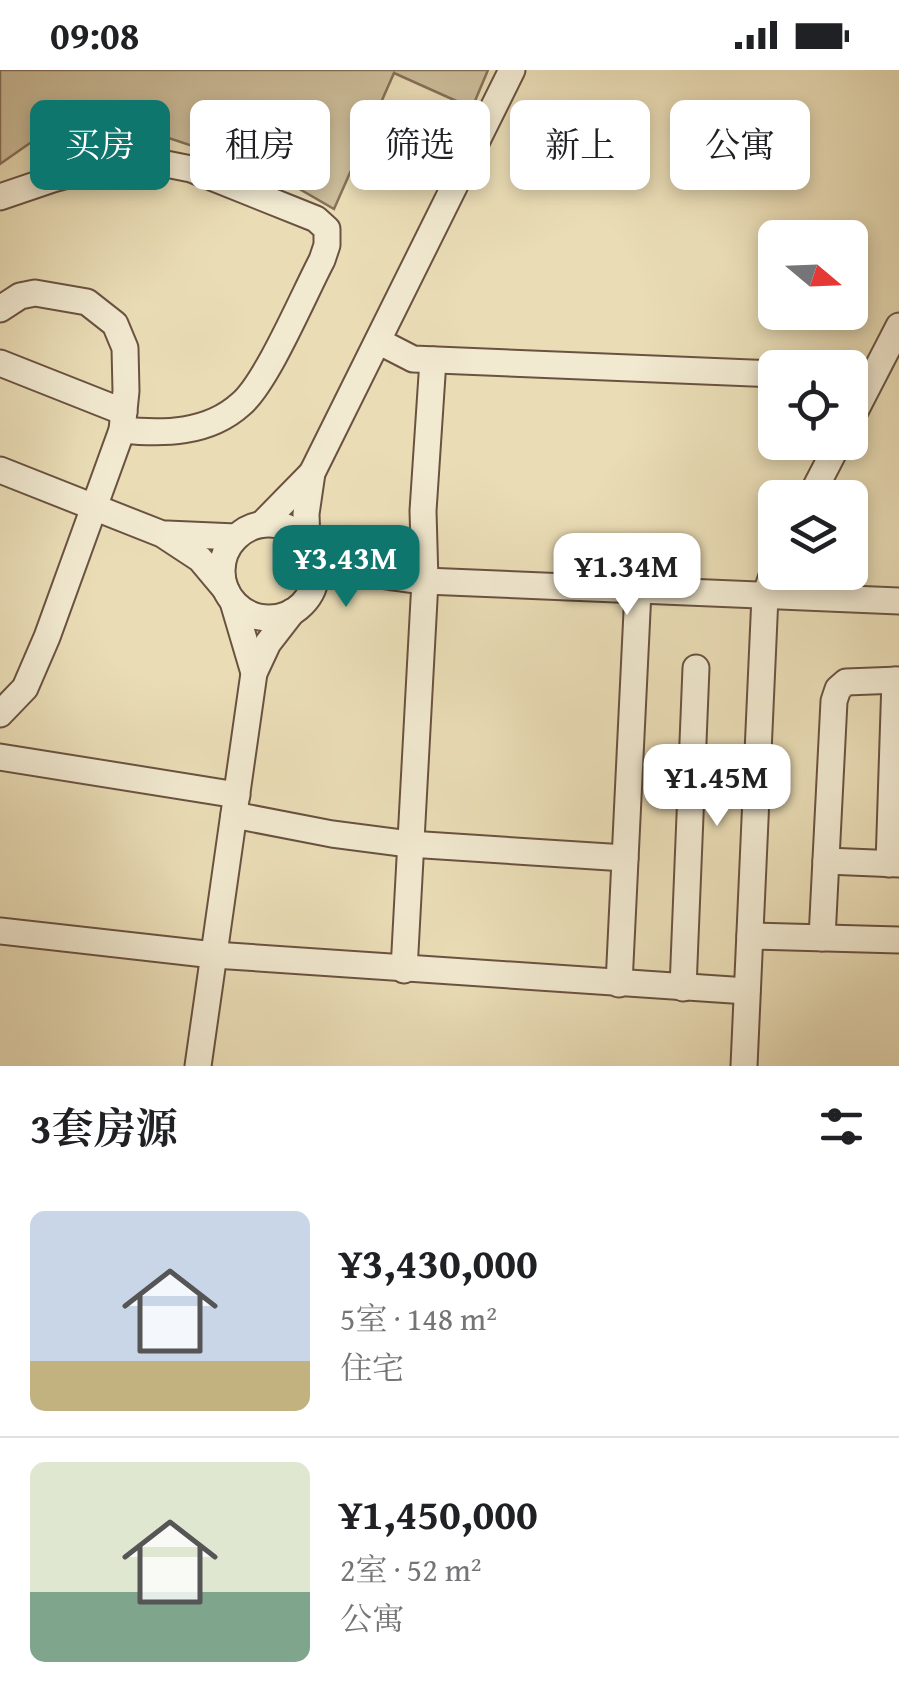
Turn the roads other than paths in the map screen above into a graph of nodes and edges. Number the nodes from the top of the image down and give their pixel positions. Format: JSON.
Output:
{"nodes":[{"id":1,"x":512,"y":70,"type":"edge"},
{"id":2,"x":0,"y":197,"type":"edge"},
{"id":3,"x":3,"y":302,"type":"edge"},
{"id":4,"x":899,"y":326,"type":"edge"},
{"id":5,"x":378,"y":341,"type":"junction"},
{"id":6,"x":434,"y":360,"type":"junction"},
{"id":7,"x":0,"y":363,"type":"edge"},
{"id":8,"x":868,"y":368,"type":"edge"},
{"id":9,"x":758,"y":373,"type":"edge"},
{"id":10,"x":123,"y":421,"type":"junction"},
{"id":11,"x":0,"y":470,"type":"edge"},
{"id":12,"x":312,"y":473,"type":"junction"},
{"id":13,"x":93,"y":506,"type":"junction"},
{"id":14,"x":262,"y":524,"type":"junction"},
{"id":15,"x":162,"y":534,"type":"junction"},
{"id":16,"x":236,"y":538,"type":"junction"},
{"id":17,"x":309,"y":546,"type":"junction"},
{"id":18,"x":361,"y":572,"type":"junction"},
{"id":19,"x":425,"y":582,"type":"junction"},
{"id":20,"x":638,"y":590,"type":"junction"},
{"id":21,"x":768,"y":590,"type":"edge"},
{"id":22,"x":230,"y":596,"type":"junction"},
{"id":23,"x":766,"y":596,"type":"junction"},
{"id":24,"x":899,"y":601,"type":"edge"},
{"id":25,"x":299,"y":606,"type":"junction"},
{"id":26,"x":696,"y":668,"type":"dead end"},
{"id":27,"x":254,"y":673,"type":"junction"},
{"id":28,"x":897,"y":680,"type":"edge"},
{"id":29,"x":0,"y":714,"type":"edge"},
{"id":30,"x":0,"y":757,"type":"edge"},
{"id":31,"x":235,"y":805,"type":"junction"},
{"id":32,"x":409,"y":844,"type":"junction"},
{"id":33,"x":626,"y":858,"type":"junction"},
{"id":34,"x":826,"y":861,"type":"junction"},
{"id":35,"x":894,"y":864,"type":"edge"},
{"id":36,"x":0,"y":931,"type":"edge"},
{"id":37,"x":750,"y":936,"type":"junction"},
{"id":38,"x":822,"y":938,"type":"junction"},
{"id":39,"x":899,"y":940,"type":"edge"},
{"id":40,"x":214,"y":955,"type":"junction"},
{"id":41,"x":404,"y":970,"type":"junction"},
{"id":42,"x":620,"y":984,"type":"junction"},
{"id":43,"x":683,"y":988,"type":"junction"},
{"id":44,"x":748,"y":991,"type":"junction"},
{"id":45,"x":748,"y":1065,"type":"edge"},
{"id":46,"x":198,"y":1066,"type":"edge"}],
"edges":[{"from":1,"to":5,"type":"street"},
{"from":2,"to":10,"type":"street"},
{"from":3,"to":10,"type":"street"},
{"from":4,"to":8,"type":"street"},
{"from":5,"to":6,"type":"street"},
{"from":5,"to":12,"type":"street"},
{"from":6,"to":9,"type":"street"},
{"from":6,"to":19,"type":"street"},
{"from":7,"to":10,"type":"street"},
{"from":10,"to":13,"type":"street"},
{"from":11,"to":13,"type":"street"},
{"from":12,"to":14,"type":"street"},
{"from":12,"to":17,"type":"street"},
{"from":13,"to":15,"type":"street"},
{"from":13,"to":29,"type":"street"},
{"from":14,"to":16,"type":"street"},
{"from":14,"to":17,"type":"street"},
{"from":15,"to":16,"type":"street"},
{"from":15,"to":22,"type":"street"},
{"from":16,"to":22,"type":"street"},
{"from":17,"to":18,"type":"street"},
{"from":17,"to":25,"type":"street"},
{"from":18,"to":19,"type":"street"},
{"from":18,"to":25,"type":"street"},
{"from":19,"to":20,"type":"street"},
{"from":19,"to":32,"type":"street"},
{"from":20,"to":23,"type":"street"},
{"from":20,"to":33,"type":"street"},
{"from":21,"to":23,"type":"street"},
{"from":22,"to":25,"type":"street"},
{"from":22,"to":27,"type":"street"},
{"from":23,"to":24,"type":"street"},
{"from":23,"to":37,"type":"street"},
{"from":25,"to":27,"type":"street"},
{"from":26,"to":43,"type":"street"},
{"from":27,"to":31,"type":"street"},
{"from":28,"to":34,"type":"street"},
{"from":28,"to":35,"type":"street"},
{"from":30,"to":31,"type":"street"},
{"from":31,"to":32,"type":"street"},
{"from":31,"to":40,"type":"street"},
{"from":32,"to":33,"type":"street"},
{"from":32,"to":41,"type":"street"},
{"from":33,"to":42,"type":"street"},
{"from":34,"to":35,"type":"street"},
{"from":34,"to":38,"type":"street"},
{"from":36,"to":40,"type":"street"},
{"from":37,"to":38,"type":"street"},
{"from":37,"to":44,"type":"street"},
{"from":38,"to":39,"type":"street"},
{"from":40,"to":41,"type":"street"},
{"from":40,"to":46,"type":"street"},
{"from":41,"to":42,"type":"street"},
{"from":42,"to":43,"type":"street"},
{"from":43,"to":44,"type":"street"},
{"from":44,"to":45,"type":"street"}]}
